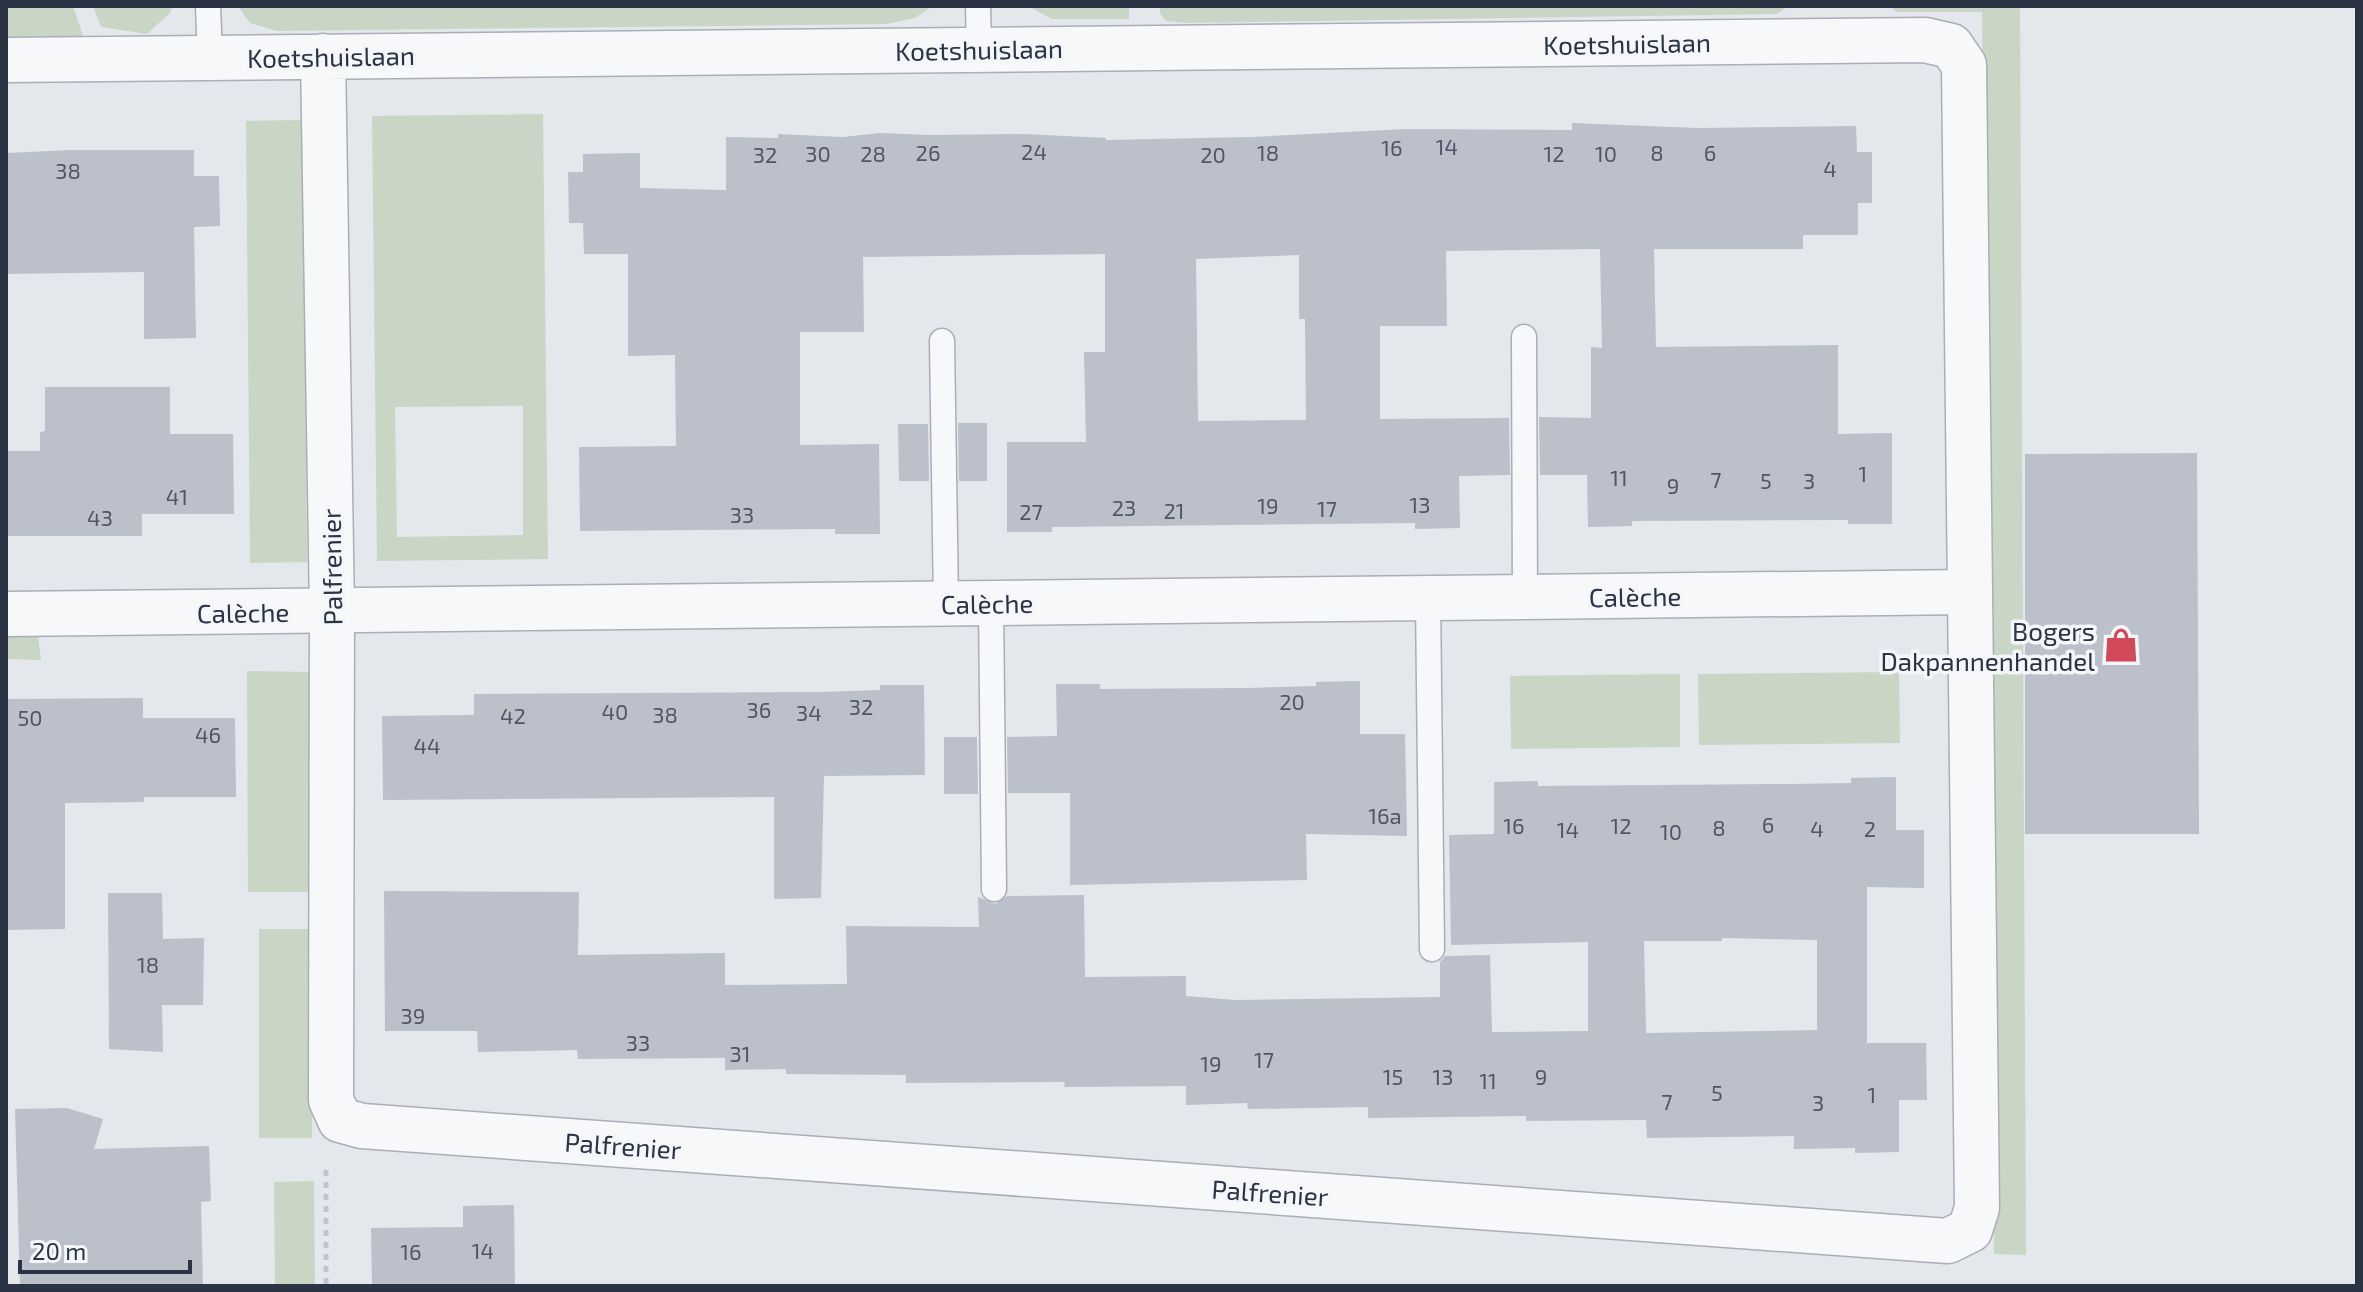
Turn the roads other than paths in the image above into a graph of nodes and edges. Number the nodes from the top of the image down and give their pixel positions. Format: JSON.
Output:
{"nodes":[{"id":1,"x":208,"y":6,"type":"edge"},
{"id":2,"x":978,"y":6,"type":"edge"},
{"id":3,"x":979,"y":49,"type":"junction"},
{"id":4,"x":323,"y":56,"type":"junction"},
{"id":5,"x":210,"y":57,"type":"junction"},
{"id":6,"x":6,"y":60,"type":"edge"},
{"id":7,"x":1524,"y":337,"type":"dead end"},
{"id":8,"x":942,"y":341,"type":"dead end"},
{"id":9,"x":1968,"y":592,"type":"junction"},
{"id":10,"x":1525,"y":597,"type":"junction"},
{"id":11,"x":1428,"y":598,"type":"junction"},
{"id":12,"x":946,"y":603,"type":"junction"},
{"id":13,"x":991,"y":603,"type":"junction"},
{"id":14,"x":332,"y":611,"type":"junction"},
{"id":15,"x":6,"y":614,"type":"edge"},
{"id":16,"x":994,"y":889,"type":"dead end"},
{"id":17,"x":1432,"y":949,"type":"dead end"}],
"edges":[{"from":1,"to":5,"type":"lane"},
{"from":2,"to":3,"type":"lane"},
{"from":3,"to":4,"type":"street","name":"Koetshuislaan"},
{"from":3,"to":9,"type":"street","name":"Koetshuislaan"},
{"from":4,"to":5,"type":"street","name":"Koetshuislaan"},
{"from":4,"to":14,"type":"street","name":"Palfrenier"},
{"from":5,"to":6,"type":"street","name":"Koetshuislaan"},
{"from":7,"to":10,"type":"lane"},
{"from":8,"to":12,"type":"lane"},
{"from":9,"to":10,"type":"street","name":"Calèche"},
{"from":9,"to":14,"type":"street","name":"Palfrenier"},
{"from":10,"to":11,"type":"street","name":"Calèche"},
{"from":11,"to":13,"type":"street","name":"Calèche"},
{"from":11,"to":17,"type":"lane"},
{"from":12,"to":13,"type":"street","name":"Calèche"},
{"from":12,"to":14,"type":"street","name":"Calèche"},
{"from":13,"to":16,"type":"lane"},
{"from":14,"to":15,"type":"street","name":"Calèche"}]}
